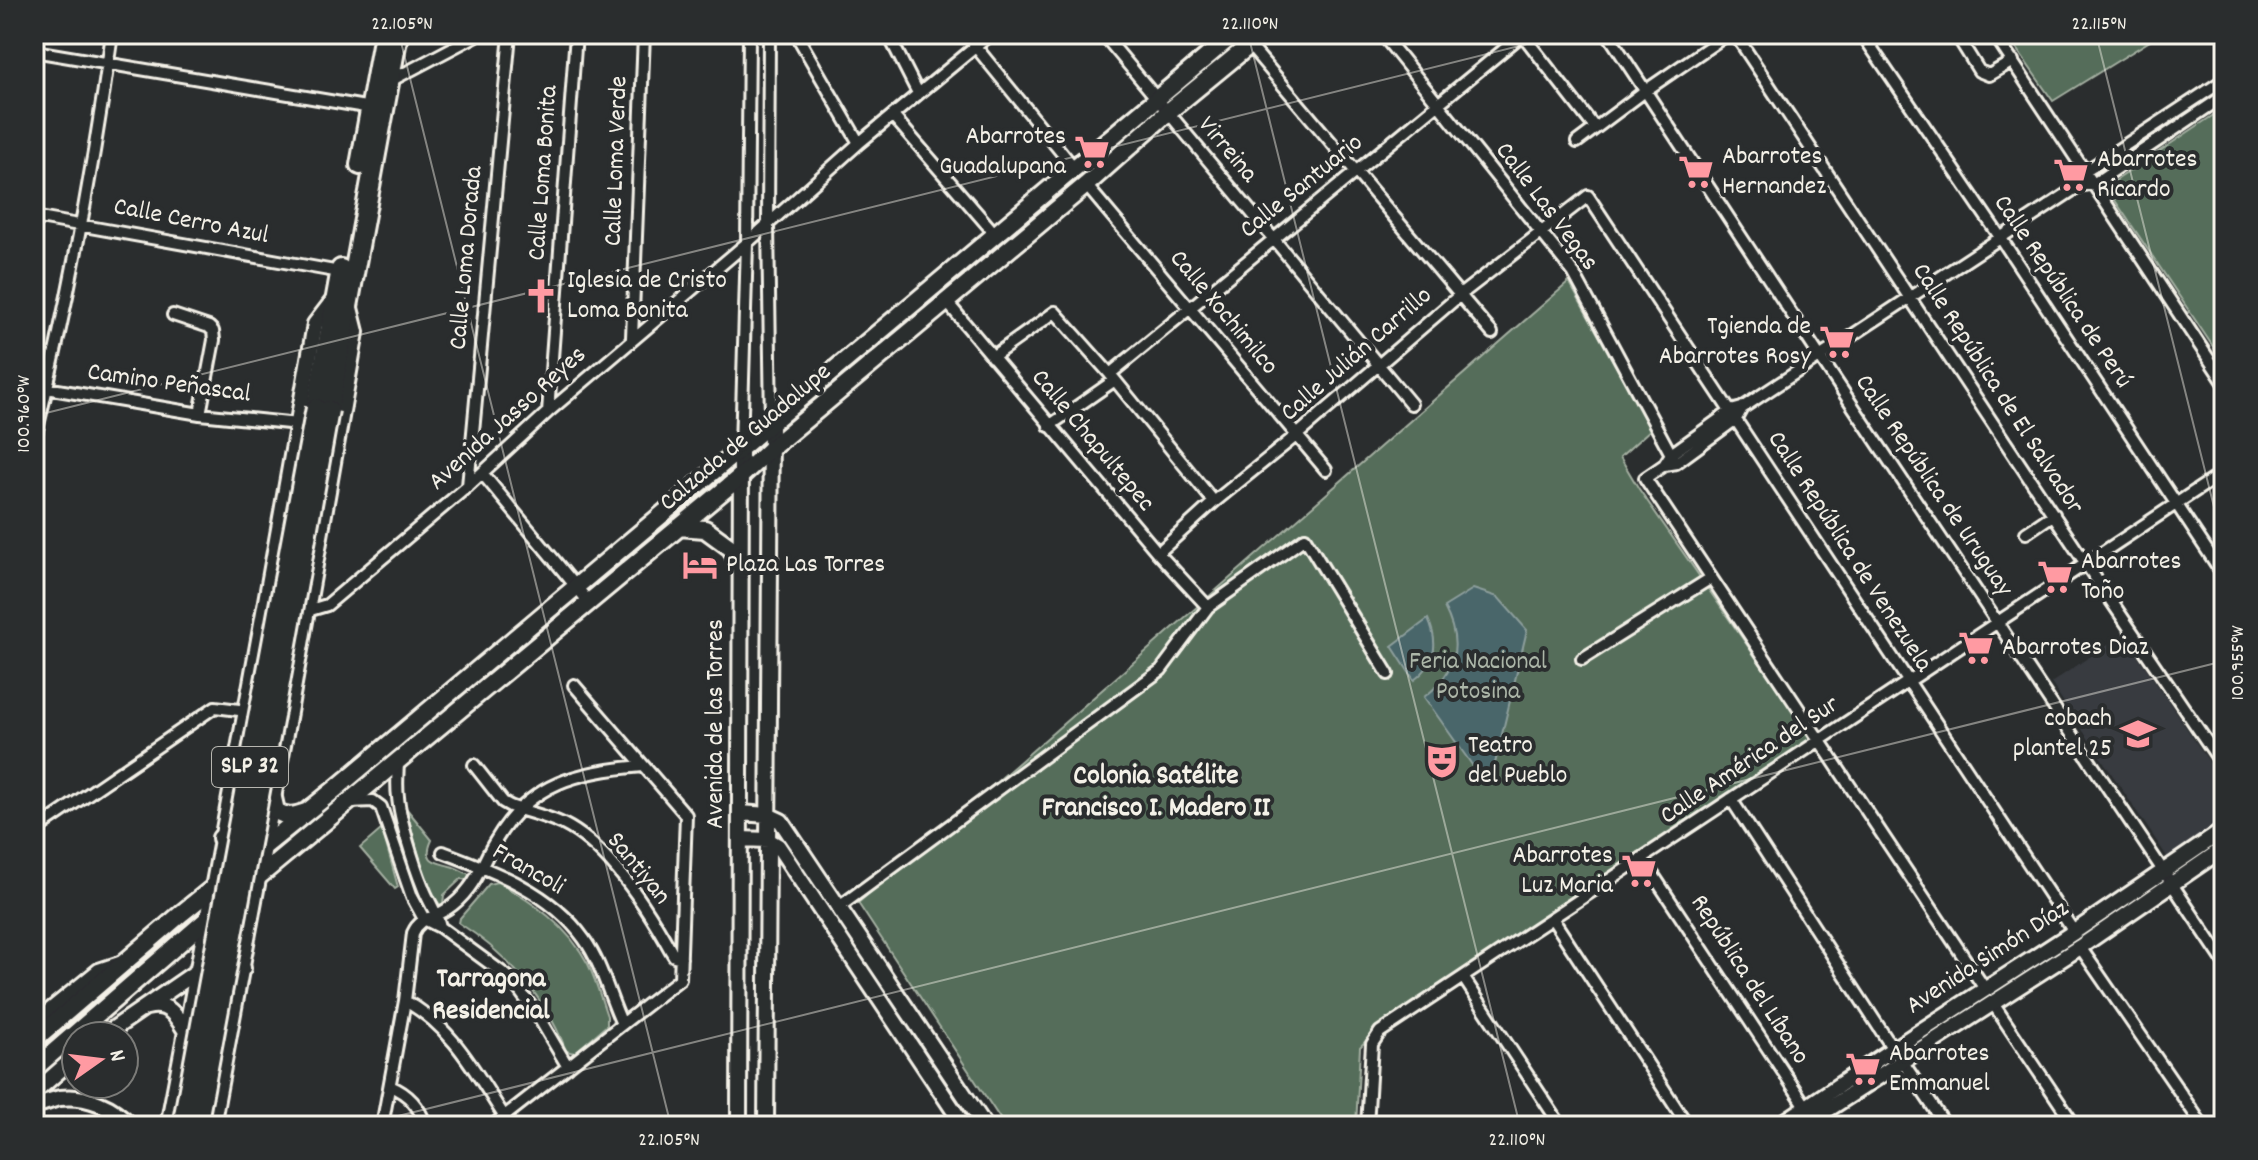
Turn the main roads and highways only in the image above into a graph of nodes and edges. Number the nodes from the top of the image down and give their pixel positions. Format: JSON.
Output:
{"nodes":[{"id":1,"x":384,"y":34,"type":"edge"},
{"id":2,"x":398,"y":34,"type":"edge"},
{"id":3,"x":1234,"y":34,"type":"edge"},
{"id":4,"x":1251,"y":38,"type":"edge"},
{"id":5,"x":341,"y":298,"type":"junction"},
{"id":6,"x":831,"y":374,"type":"junction"},
{"id":7,"x":843,"y":387,"type":"junction"},
{"id":8,"x":322,"y":409,"type":"junction"},
{"id":9,"x":771,"y":423,"type":"junction"},
{"id":10,"x":741,"y":447,"type":"junction"},
{"id":11,"x":770,"y":449,"type":"junction"},
{"id":12,"x":741,"y":476,"type":"junction"},
{"id":13,"x":679,"y":527,"type":"junction"},
{"id":14,"x":741,"y":570,"type":"junction"},
{"id":15,"x":740,"y":610,"type":"junction"},
{"id":16,"x":770,"y":611,"type":"junction"},
{"id":17,"x":231,"y":787,"type":"junction"},
{"id":18,"x":273,"y":798,"type":"junction"},
{"id":19,"x":308,"y":812,"type":"junction"},
{"id":20,"x":740,"y":813,"type":"junction"},
{"id":21,"x":768,"y":815,"type":"junction"},
{"id":22,"x":2224,"y":830,"type":"edge"},
{"id":23,"x":221,"y":838,"type":"junction"},
{"id":24,"x":740,"y":839,"type":"junction"},
{"id":25,"x":768,"y":840,"type":"junction"},
{"id":26,"x":263,"y":848,"type":"junction"},
{"id":27,"x":2224,"y":848,"type":"edge"},
{"id":28,"x":242,"y":865,"type":"junction"},
{"id":29,"x":258,"y":876,"type":"junction"},
{"id":30,"x":2168,"y":878,"type":"junction"},
{"id":31,"x":212,"y":889,"type":"junction"},
{"id":32,"x":839,"y":907,"type":"junction"},
{"id":33,"x":182,"y":913,"type":"junction"},
{"id":34,"x":826,"y":916,"type":"junction"},
{"id":35,"x":205,"y":921,"type":"junction"},
{"id":36,"x":739,"y":958,"type":"junction"},
{"id":37,"x":767,"y":959,"type":"junction"},
{"id":38,"x":126,"y":962,"type":"junction"},
{"id":39,"x":242,"y":968,"type":"junction"},
{"id":40,"x":196,"y":972,"type":"junction"},
{"id":41,"x":1988,"y":995,"type":"junction"},
{"id":42,"x":190,"y":1006,"type":"junction"},
{"id":43,"x":142,"y":1008,"type":"junction"},
{"id":44,"x":232,"y":1018,"type":"junction"},
{"id":45,"x":125,"y":1020,"type":"edge"},
{"id":46,"x":34,"y":1024,"type":"edge"},
{"id":47,"x":185,"y":1030,"type":"junction"},
{"id":48,"x":34,"y":1040,"type":"edge"},
{"id":49,"x":34,"y":1069,"type":"edge"},
{"id":50,"x":60,"y":1070,"type":"edge"},
{"id":51,"x":34,"y":1093,"type":"edge"},
{"id":52,"x":34,"y":1106,"type":"edge"},
{"id":53,"x":1810,"y":1119,"type":"edge"},
{"id":54,"x":131,"y":1126,"type":"edge"},
{"id":55,"x":168,"y":1126,"type":"edge"},
{"id":56,"x":182,"y":1126,"type":"edge"},
{"id":57,"x":197,"y":1126,"type":"edge"},
{"id":58,"x":212,"y":1126,"type":"edge"},
{"id":59,"x":739,"y":1126,"type":"edge"},
{"id":60,"x":766,"y":1126,"type":"edge"},
{"id":61,"x":964,"y":1126,"type":"edge"},
{"id":62,"x":985,"y":1126,"type":"edge"},
{"id":63,"x":1778,"y":1126,"type":"edge"}],
"edges":[{"from":1,"to":5,"type":"highway","number":"SLP 32"},
{"from":2,"to":5,"type":"highway","number":"SLP 32"},
{"from":3,"to":6,"type":"main road","name":"Calzada de Guadalupe"},
{"from":4,"to":7,"type":"main road","name":"Calzada de Guadalupe"},
{"from":5,"to":8,"type":"highway","number":"SLP 32"},
{"from":5,"to":17,"type":"main road"},
{"from":5,"to":18,"type":"main road"},
{"from":6,"to":7,"type":"main road"},
{"from":6,"to":9,"type":"main road","name":"Calzada de Guadalupe"},
{"from":7,"to":11,"type":"main road","name":"Calzada de Guadalupe"},
{"from":8,"to":56,"type":"highway","number":"SLP 32","bridge":true},
{"from":8,"to":57,"type":"highway","number":"SLP 32","bridge":true},
{"from":9,"to":10,"type":"main road","name":"Calzada de Guadalupe"},
{"from":9,"to":11,"type":"main road","name":"Avenida de las Torres"},
{"from":10,"to":12,"type":"main road","name":"Avenida de las Torres"},
{"from":10,"to":19,"type":"main road","name":"Calzada de Guadalupe"},
{"from":11,"to":12,"type":"main road","name":"Calzada de Guadalupe"},
{"from":11,"to":16,"type":"main road","name":"Avenida de las Torres"},
{"from":12,"to":13,"type":"main road","name":"Calzada de Guadalupe"},
{"from":12,"to":14,"type":"main road","name":"Avenida de las Torres"},
{"from":13,"to":14,"type":"main road"},
{"from":13,"to":29,"type":"main road","name":"Calzada de Guadalupe"},
{"from":14,"to":15,"type":"main road","name":"Avenida de las Torres"},
{"from":15,"to":16,"type":"main road"},
{"from":15,"to":20,"type":"main road","name":"Avenida de las Torres"},
{"from":16,"to":21,"type":"main road","name":"Avenida de las Torres"},
{"from":17,"to":18,"type":"main road"},
{"from":17,"to":23,"type":"main road"},
{"from":18,"to":19,"type":"main road"},
{"from":18,"to":26,"type":"main road"},
{"from":19,"to":26,"type":"main road","name":"Calzada de Guadalupe"},
{"from":20,"to":21,"type":"main road"},
{"from":20,"to":24,"type":"main road","name":"Avenida de las Torres"},
{"from":21,"to":25,"type":"main road","name":"Avenida de las Torres"},
{"from":21,"to":32,"type":"main road"},
{"from":22,"to":30,"type":"main road","name":"Avenida Simón Díaz"},
{"from":23,"to":28,"type":"main road"},
{"from":23,"to":31,"type":"main road"},
{"from":24,"to":25,"type":"main road"},
{"from":24,"to":36,"type":"main road","name":"Avenida de las Torres"},
{"from":25,"to":34,"type":"main road"},
{"from":25,"to":37,"type":"main road","name":"Avenida de las Torres"},
{"from":26,"to":28,"type":"main road","name":"Calzada de Guadalupe"},
{"from":26,"to":29,"type":"main road"},
{"from":27,"to":30,"type":"main road","name":"Avenida Simón Díaz"},
{"from":28,"to":29,"type":"main road"},
{"from":28,"to":31,"type":"main road","name":"Calzada de Guadalupe"},
{"from":29,"to":35,"type":"main road","name":"Calzada de Guadalupe"},
{"from":29,"to":39,"type":"main road"},
{"from":30,"to":41,"type":"main road","name":"Avenida Simón Díaz"},
{"from":30,"to":41,"type":"main road","name":"Avenida Simón Díaz"},
{"from":31,"to":33,"type":"main road","name":"Calzada de Guadalupe"},
{"from":31,"to":35,"type":"main road"},
{"from":32,"to":34,"type":"main road"},
{"from":32,"to":62,"type":"main road"},
{"from":33,"to":35,"type":"main road"},
{"from":33,"to":38,"type":"main road","name":"Calzada de Guadalupe"},
{"from":34,"to":61,"type":"main road"},
{"from":35,"to":39,"type":"main road"},
{"from":35,"to":40,"type":"main road"},
{"from":35,"to":49,"type":"main road","name":"Calzada de Guadalupe"},
{"from":36,"to":37,"type":"main road"},
{"from":36,"to":59,"type":"main road","name":"Avenida de las Torres"},
{"from":37,"to":60,"type":"main road","name":"Avenida de las Torres"},
{"from":38,"to":46,"type":"main road"},
{"from":38,"to":48,"type":"main road","name":"Calzada de Guadalupe"},
{"from":39,"to":44,"type":"main road"},
{"from":40,"to":42,"type":"main road"},
{"from":40,"to":43,"type":"main road"},
{"from":41,"to":53,"type":"main road","name":"Avenida Simón Díaz"},
{"from":42,"to":44,"type":"main road"},
{"from":42,"to":47,"type":"main road"},
{"from":43,"to":45,"type":"main road"},
{"from":43,"to":47,"type":"main road"},
{"from":44,"to":58,"type":"main road"},
{"from":47,"to":55,"type":"main road"},
{"from":50,"to":51,"type":"main road"},
{"from":52,"to":54,"type":"main road"},
{"from":53,"to":63,"type":"main road","name":"Avenida Simón Díaz"}]}
